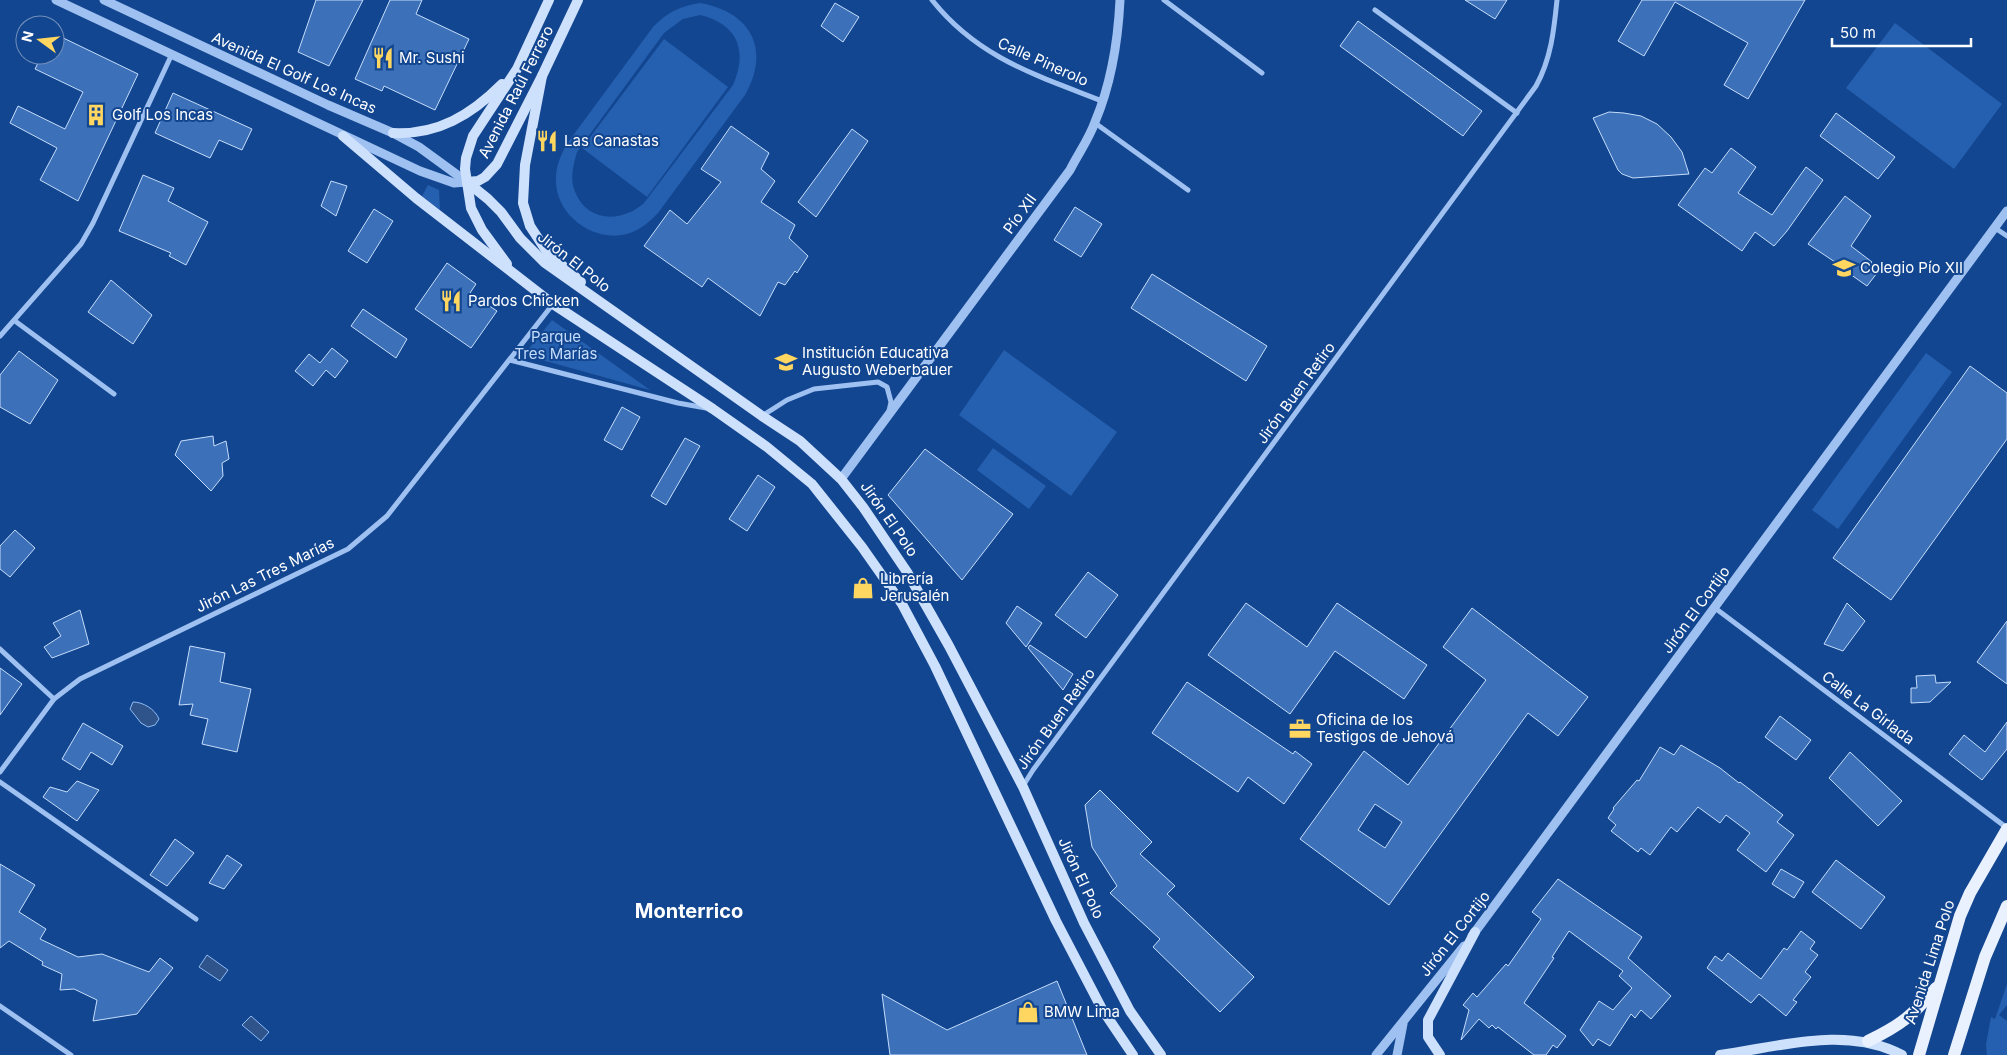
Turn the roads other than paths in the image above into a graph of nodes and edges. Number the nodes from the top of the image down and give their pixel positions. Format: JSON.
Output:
{"nodes":[{"id":1,"x":56,"y":0,"type":"edge"},
{"id":2,"x":104,"y":0,"type":"edge"},
{"id":3,"x":549,"y":0,"type":"edge"},
{"id":4,"x":578,"y":0,"type":"edge"},
{"id":5,"x":932,"y":0,"type":"edge"},
{"id":6,"x":1120,"y":0,"type":"edge"},
{"id":7,"x":1164,"y":0,"type":"edge"},
{"id":8,"x":1557,"y":0,"type":"edge"},
{"id":9,"x":1375,"y":10,"type":"dead end"},
{"id":10,"x":172,"y":54,"type":"junction"},
{"id":11,"x":517,"y":69,"type":"junction"},
{"id":12,"x":1262,"y":74,"type":"dead end"},
{"id":13,"x":542,"y":76,"type":"junction"},
{"id":14,"x":1102,"y":101,"type":"junction"},
{"id":15,"x":1517,"y":112,"type":"junction"},
{"id":16,"x":1095,"y":123,"type":"junction"},
{"id":17,"x":393,"y":133,"type":"junction"},
{"id":18,"x":343,"y":136,"type":"junction"},
{"id":19,"x":467,"y":182,"type":"junction"},
{"id":20,"x":1188,"y":190,"type":"dead end"},
{"id":21,"x":2007,"y":211,"type":"edge"},
{"id":22,"x":1995,"y":228,"type":"junction"},
{"id":23,"x":2007,"y":236,"type":"edge"},
{"id":24,"x":514,"y":273,"type":"junction"},
{"id":25,"x":553,"y":304,"type":"junction"},
{"id":26,"x":618,"y":315,"type":"junction"},
{"id":27,"x":15,"y":321,"type":"junction"},
{"id":28,"x":0,"y":336,"type":"edge"},
{"id":29,"x":510,"y":360,"type":"junction"},
{"id":30,"x":114,"y":394,"type":"dead end"},
{"id":31,"x":713,"y":409,"type":"junction"},
{"id":32,"x":762,"y":416,"type":"junction"},
{"id":33,"x":887,"y":419,"type":"junction"},
{"id":34,"x":841,"y":479,"type":"junction"},
{"id":35,"x":1715,"y":608,"type":"junction"},
{"id":36,"x":0,"y":649,"type":"edge"},
{"id":37,"x":54,"y":699,"type":"junction"},
{"id":38,"x":0,"y":772,"type":"edge"},
{"id":39,"x":0,"y":782,"type":"edge"},
{"id":40,"x":1023,"y":787,"type":"junction"},
{"id":41,"x":2007,"y":829,"type":"edge"},
{"id":42,"x":2007,"y":906,"type":"edge"},
{"id":43,"x":196,"y":919,"type":"dead end"},
{"id":44,"x":1476,"y":932,"type":"junction"},
{"id":45,"x":1939,"y":984,"type":"junction"},
{"id":46,"x":0,"y":1006,"type":"edge"},
{"id":47,"x":1404,"y":1021,"type":"junction"},
{"id":48,"x":1868,"y":1042,"type":"junction"},
{"id":49,"x":71,"y":1055,"type":"edge"},
{"id":50,"x":1133,"y":1055,"type":"edge"},
{"id":51,"x":1161,"y":1055,"type":"edge"},
{"id":52,"x":1376,"y":1055,"type":"edge"},
{"id":53,"x":1398,"y":1055,"type":"edge"},
{"id":54,"x":1440,"y":1055,"type":"edge"},
{"id":55,"x":1720,"y":1055,"type":"edge"},
{"id":56,"x":1902,"y":1055,"type":"edge"},
{"id":57,"x":1919,"y":1055,"type":"edge"},
{"id":58,"x":1954,"y":1055,"type":"edge"}],
"edges":[{"from":1,"to":10,"type":"street"},
{"from":2,"to":17,"type":"street","name":"Avenida El Golf Los Incas"},
{"from":3,"to":11,"type":"main road","name":"Avenida Raúl Ferrero"},
{"from":4,"to":13,"type":"main road","name":"Avenida Raúl Ferrero"},
{"from":5,"to":14,"type":"street","name":"Calle Pinerolo"},
{"from":6,"to":14,"type":"street","name":"Pío XII"},
{"from":7,"to":12,"type":"street"},
{"from":8,"to":15,"type":"street","name":"Jirón Buen Retiro"},
{"from":9,"to":15,"type":"street"},
{"from":10,"to":18,"type":"street"},
{"from":10,"to":27,"type":"street"},
{"from":11,"to":17,"type":"main road"},
{"from":11,"to":19,"type":"main road","name":"Avenida Raúl Ferrero"},
{"from":13,"to":19,"type":"main road","name":"Avenida Raúl Ferrero"},
{"from":13,"to":26,"type":"main road"},
{"from":14,"to":16,"type":"street","name":"Pío XII"},
{"from":15,"to":40,"type":"street","name":"Jirón Buen Retiro"},
{"from":16,"to":20,"type":"street"},
{"from":16,"to":33,"type":"street","name":"Pío XII"},
{"from":17,"to":19,"type":"street","name":"Avenida El Golf Los Incas"},
{"from":18,"to":19,"type":"street","name":"Avenida Raúl Ferrero"},
{"from":18,"to":24,"type":"main road"},
{"from":19,"to":24,"type":"main road","name":"Avenida Raúl Ferrero"},
{"from":19,"to":26,"type":"main road","name":"Jirón El Polo"},
{"from":21,"to":22,"type":"street","name":"Jirón El Cortijo"},
{"from":22,"to":23,"type":"street"},
{"from":22,"to":35,"type":"street","name":"Jirón El Cortijo"},
{"from":24,"to":25,"type":"main road"},
{"from":25,"to":29,"type":"street","name":"Jirón Las Tres Marías"},
{"from":25,"to":31,"type":"main road"},
{"from":26,"to":32,"type":"main road","name":"Jirón El Polo"},
{"from":27,"to":28,"type":"street"},
{"from":27,"to":30,"type":"street"},
{"from":29,"to":31,"type":"street"},
{"from":29,"to":37,"type":"street","name":"Jirón Las Tres Marías"},
{"from":31,"to":50,"type":"main road"},
{"from":32,"to":33,"type":"street"},
{"from":32,"to":34,"type":"main road","name":"Jirón El Polo"},
{"from":33,"to":34,"type":"street","name":"Pío XII"},
{"from":34,"to":40,"type":"main road","name":"Jirón El Polo"},
{"from":35,"to":41,"type":"street","name":"Calle La Girlada"},
{"from":35,"to":44,"type":"street","name":"Jirón El Cortijo"},
{"from":36,"to":37,"type":"street"},
{"from":37,"to":38,"type":"street","name":"Jirón Las Tres Marías"},
{"from":39,"to":43,"type":"street"},
{"from":40,"to":51,"type":"main road","name":"Jirón El Polo"},
{"from":41,"to":45,"type":"main road","name":"Avenida Lima Polo"},
{"from":42,"to":58,"type":"main road"},
{"from":44,"to":47,"type":"street","name":"Jirón El Cortijo"},
{"from":44,"to":54,"type":"main road"},
{"from":45,"to":48,"type":"main road"},
{"from":45,"to":57,"type":"main road","name":"Avenida Lima Polo"},
{"from":46,"to":49,"type":"street"},
{"from":47,"to":52,"type":"street","name":"Jirón El Cortijo"},
{"from":47,"to":53,"type":"street","name":"Jirón El Cortijo"},
{"from":48,"to":55,"type":"main road"},
{"from":48,"to":56,"type":"main road"}]}
